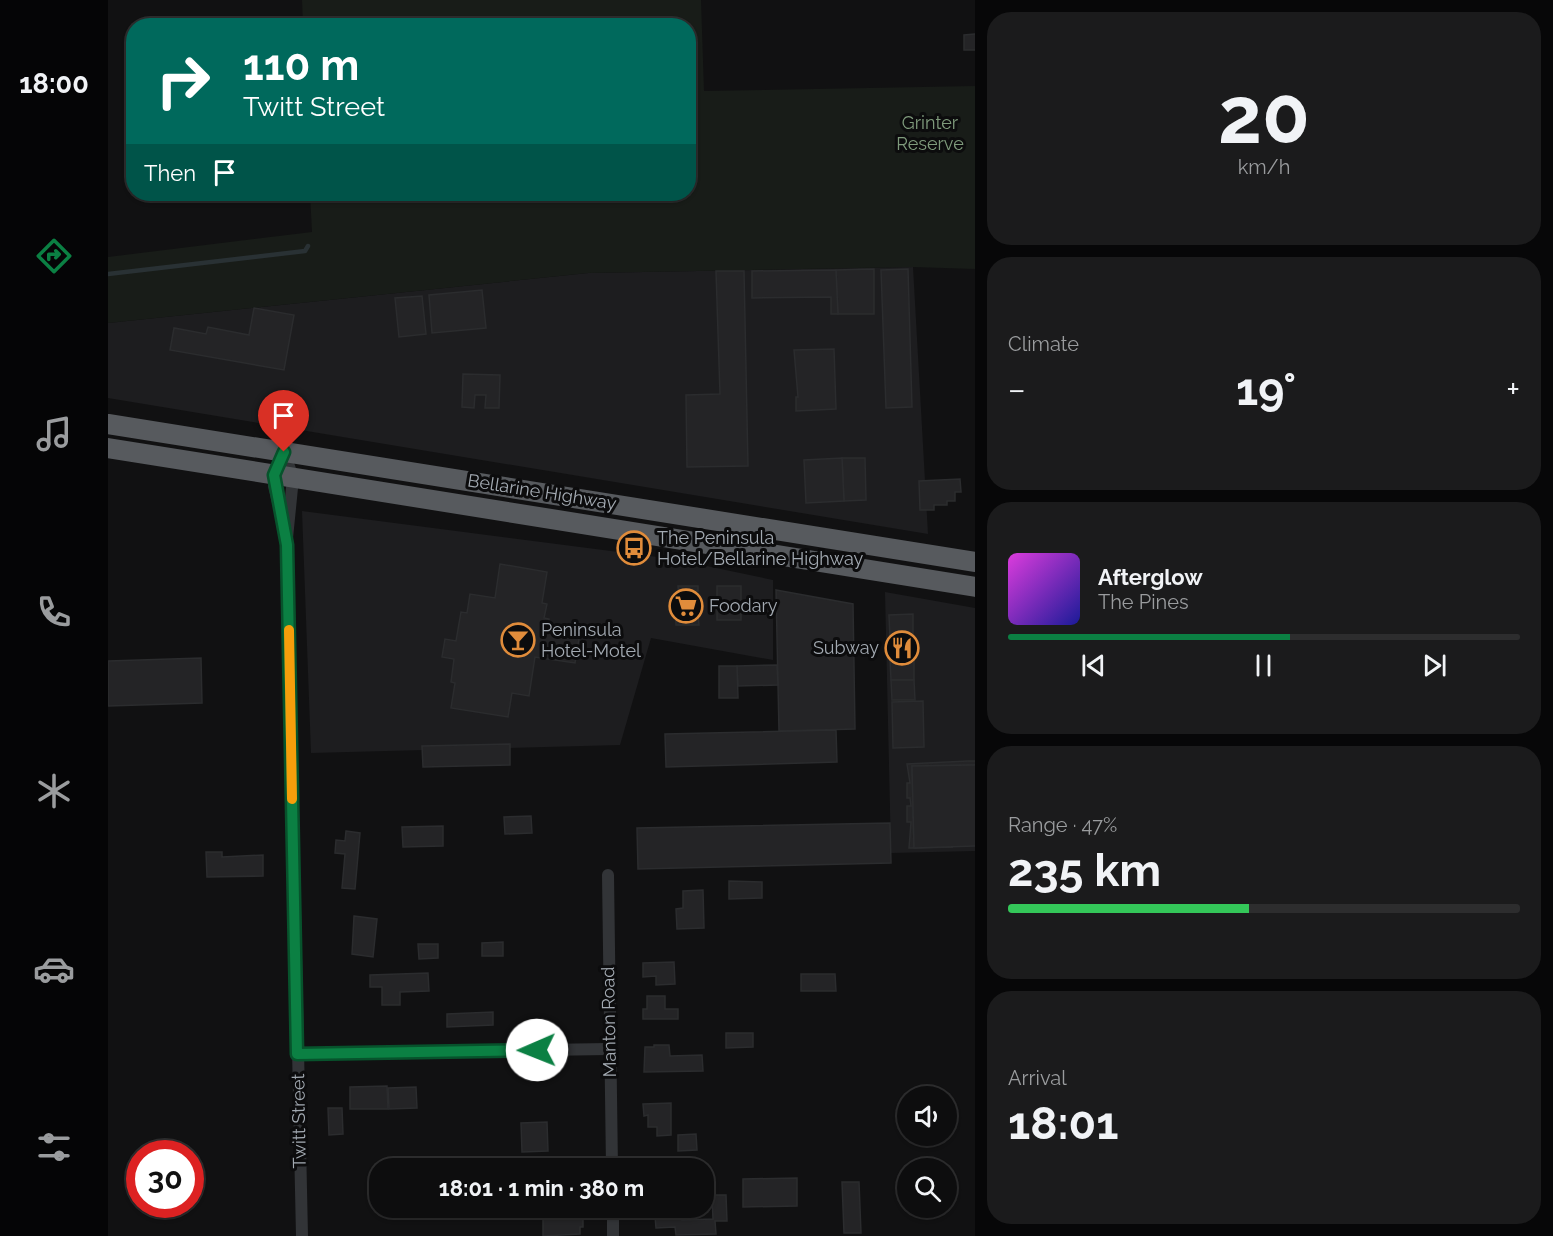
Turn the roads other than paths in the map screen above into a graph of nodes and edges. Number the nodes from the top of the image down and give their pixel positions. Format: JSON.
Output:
{"nodes":[{"id":1,"x":108,"y":423,"type":"edge"},
{"id":2,"x":108,"y":448,"type":"edge"},
{"id":3,"x":284,"y":452,"type":"junction"},
{"id":4,"x":283,"y":477,"type":"junction"},
{"id":5,"x":286,"y":538,"type":"junction"},
{"id":6,"x":975,"y":562,"type":"edge"},
{"id":7,"x":975,"y":587,"type":"edge"},
{"id":8,"x":608,"y":875,"type":"dead end"},
{"id":9,"x":609,"y":1049,"type":"junction"},
{"id":10,"x":297,"y":1054,"type":"junction"},
{"id":11,"x":612,"y":1158,"type":"edge"},
{"id":12,"x":613,"y":1218,"type":"edge"},
{"id":13,"x":302,"y":1236,"type":"edge"},
{"id":14,"x":613,"y":1236,"type":"edge"}],
"edges":[{"from":1,"to":3,"type":"highway","name":"Bellarine Highway"},
{"from":2,"to":4,"type":"highway","name":"Bellarine Highway"},
{"from":3,"to":4,"type":"street","name":"Twitt Street"},
{"from":3,"to":4,"type":"street","name":"Twitt Street"},
{"from":3,"to":6,"type":"highway","name":"Bellarine Highway"},
{"from":4,"to":5,"type":"street","name":"Twitt Street"},
{"from":4,"to":5,"type":"street","name":"Twitt Street"},
{"from":4,"to":7,"type":"highway","name":"Bellarine Highway"},
{"from":5,"to":10,"type":"street","name":"Twitt Street"},
{"from":8,"to":9,"type":"street","name":"Manton Road"},
{"from":9,"to":10,"type":"street"},
{"from":9,"to":11,"type":"street","name":"Manton Road"},
{"from":10,"to":13,"type":"street","name":"Twitt Street"},
{"from":12,"to":14,"type":"street"}]}
